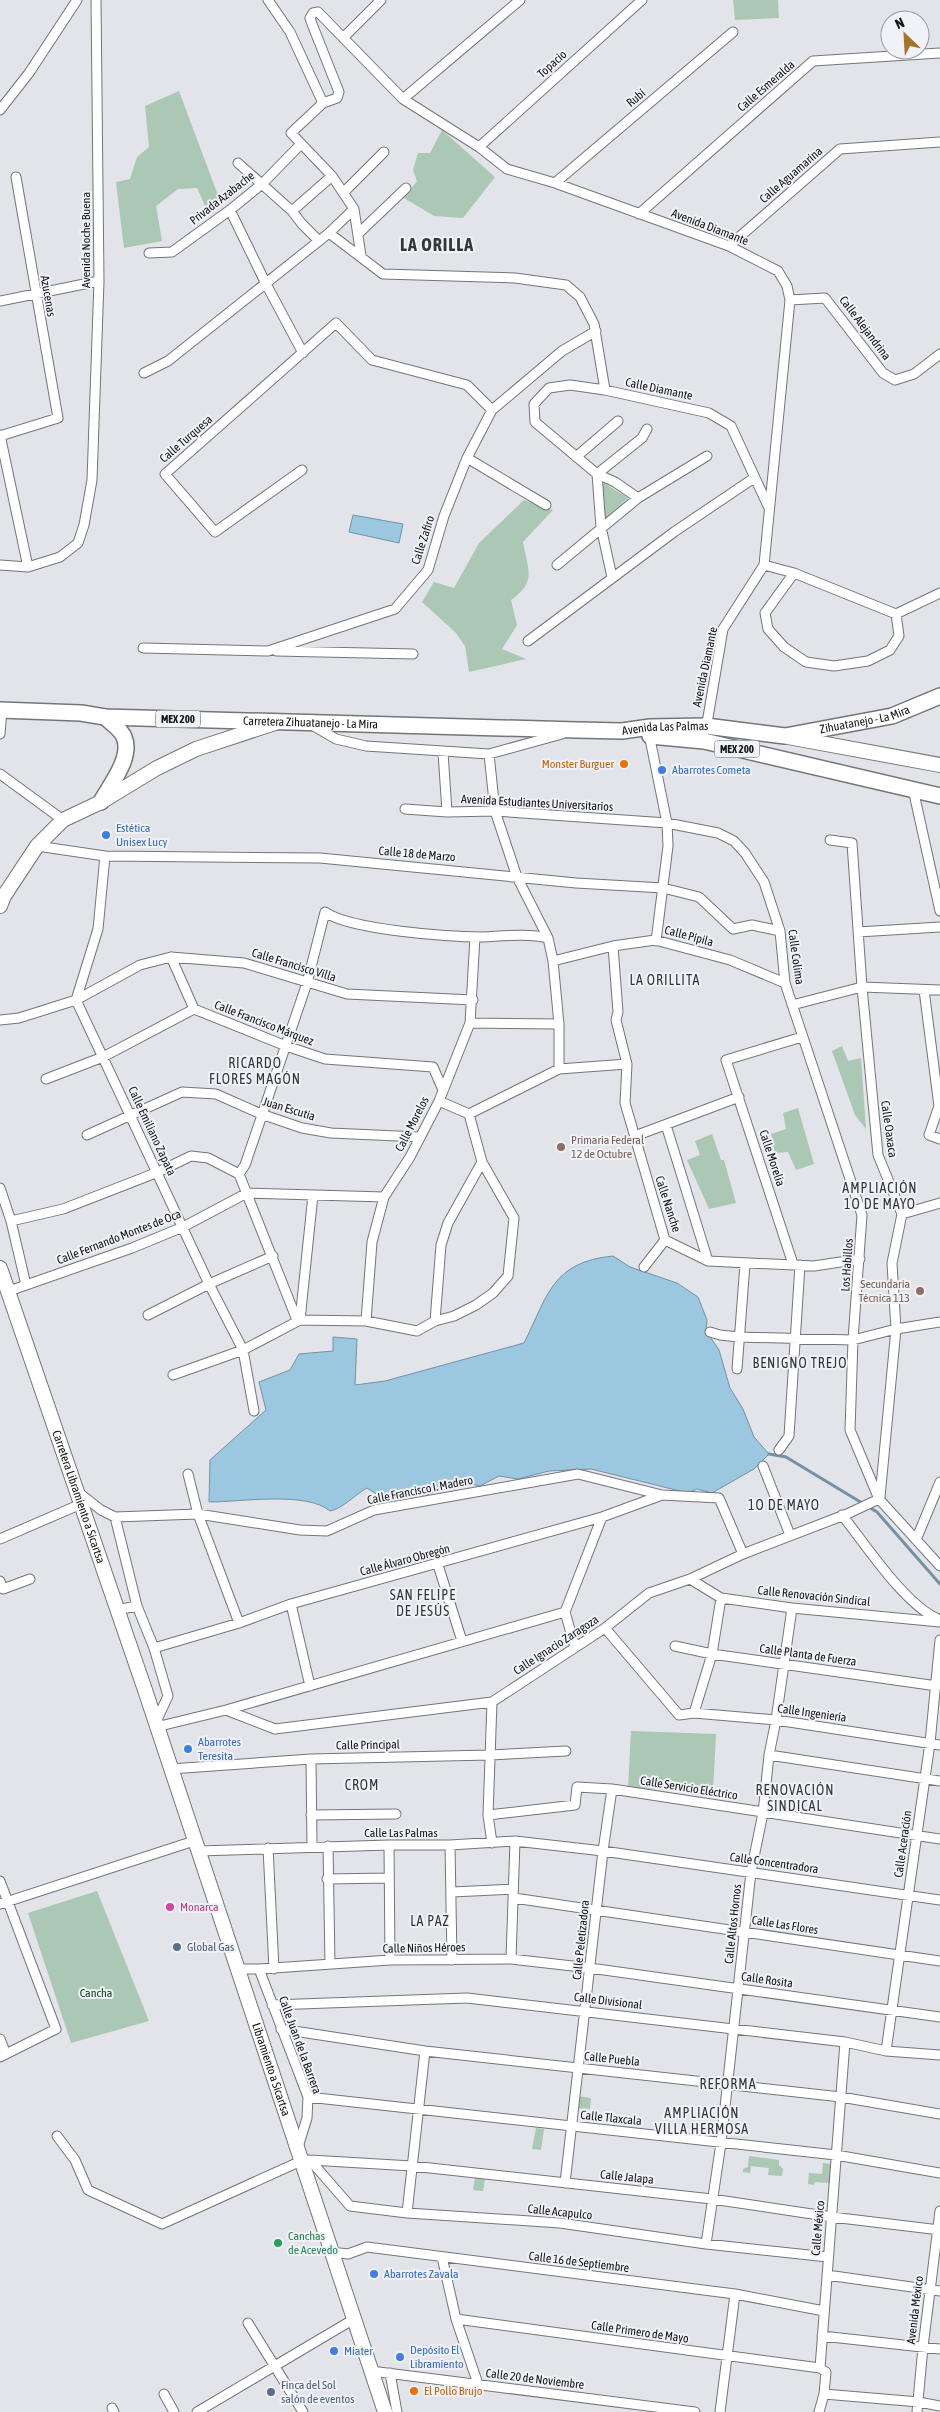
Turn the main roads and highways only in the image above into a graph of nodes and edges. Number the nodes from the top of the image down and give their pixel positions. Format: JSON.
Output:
{"nodes":[{"id":1,"x":940,"y":696,"type":"edge"},
{"id":2,"x":1,"y":710,"type":"edge"},
{"id":3,"x":105,"y":717,"type":"junction"},
{"id":4,"x":275,"y":722,"type":"junction"},
{"id":5,"x":622,"y":731,"type":"joint"},
{"id":6,"x":705,"y":734,"type":"junction"},
{"id":7,"x":785,"y":736,"type":"junction"},
{"id":8,"x":940,"y":764,"type":"edge"},
{"id":9,"x":940,"y":796,"type":"edge"},
{"id":10,"x":101,"y":802,"type":"junction"},
{"id":11,"x":1,"y":899,"type":"edge"},
{"id":12,"x":0,"y":1268,"type":"edge"},
{"id":13,"x":156,"y":1726,"type":"joint"},
{"id":14,"x":385,"y":2412,"type":"edge"}],
"edges":[{"from":1,"to":7,"type":"highway","name":"Zihuatanejo - La Mira","number":"MEX 200"},
{"from":2,"to":3,"type":"highway","name":"Carretera Zihuatanejo - La Mira","number":"MEX 200"},
{"from":3,"to":4,"type":"highway","name":"Carretera Zihuatanejo - La Mira","number":"MEX 200"},
{"from":3,"to":10,"type":"highway"},
{"from":4,"to":5,"type":"highway","name":"Carretera Zihuatanejo - La Mira","number":"MEX 200"},
{"from":4,"to":10,"type":"main road"},
{"from":5,"to":6,"type":"highway","name":"Avenida Las Palmas","number":"MEX 200"},
{"from":6,"to":7,"type":"highway","name":"Avenida Las Palmas","number":"MEX 200"},
{"from":6,"to":9,"type":"highway","name":"Avenida Las Palmas","number":"MEX 200"},
{"from":7,"to":8,"type":"main road","name":"Avenida Las Palmas"},
{"from":10,"to":11,"type":"main road"},
{"from":12,"to":13,"type":"main road","name":"Carretera Libramiento a Sicartsa"},
{"from":13,"to":14,"type":"main road","name":"Libramiento a Sicartsa"}]}
